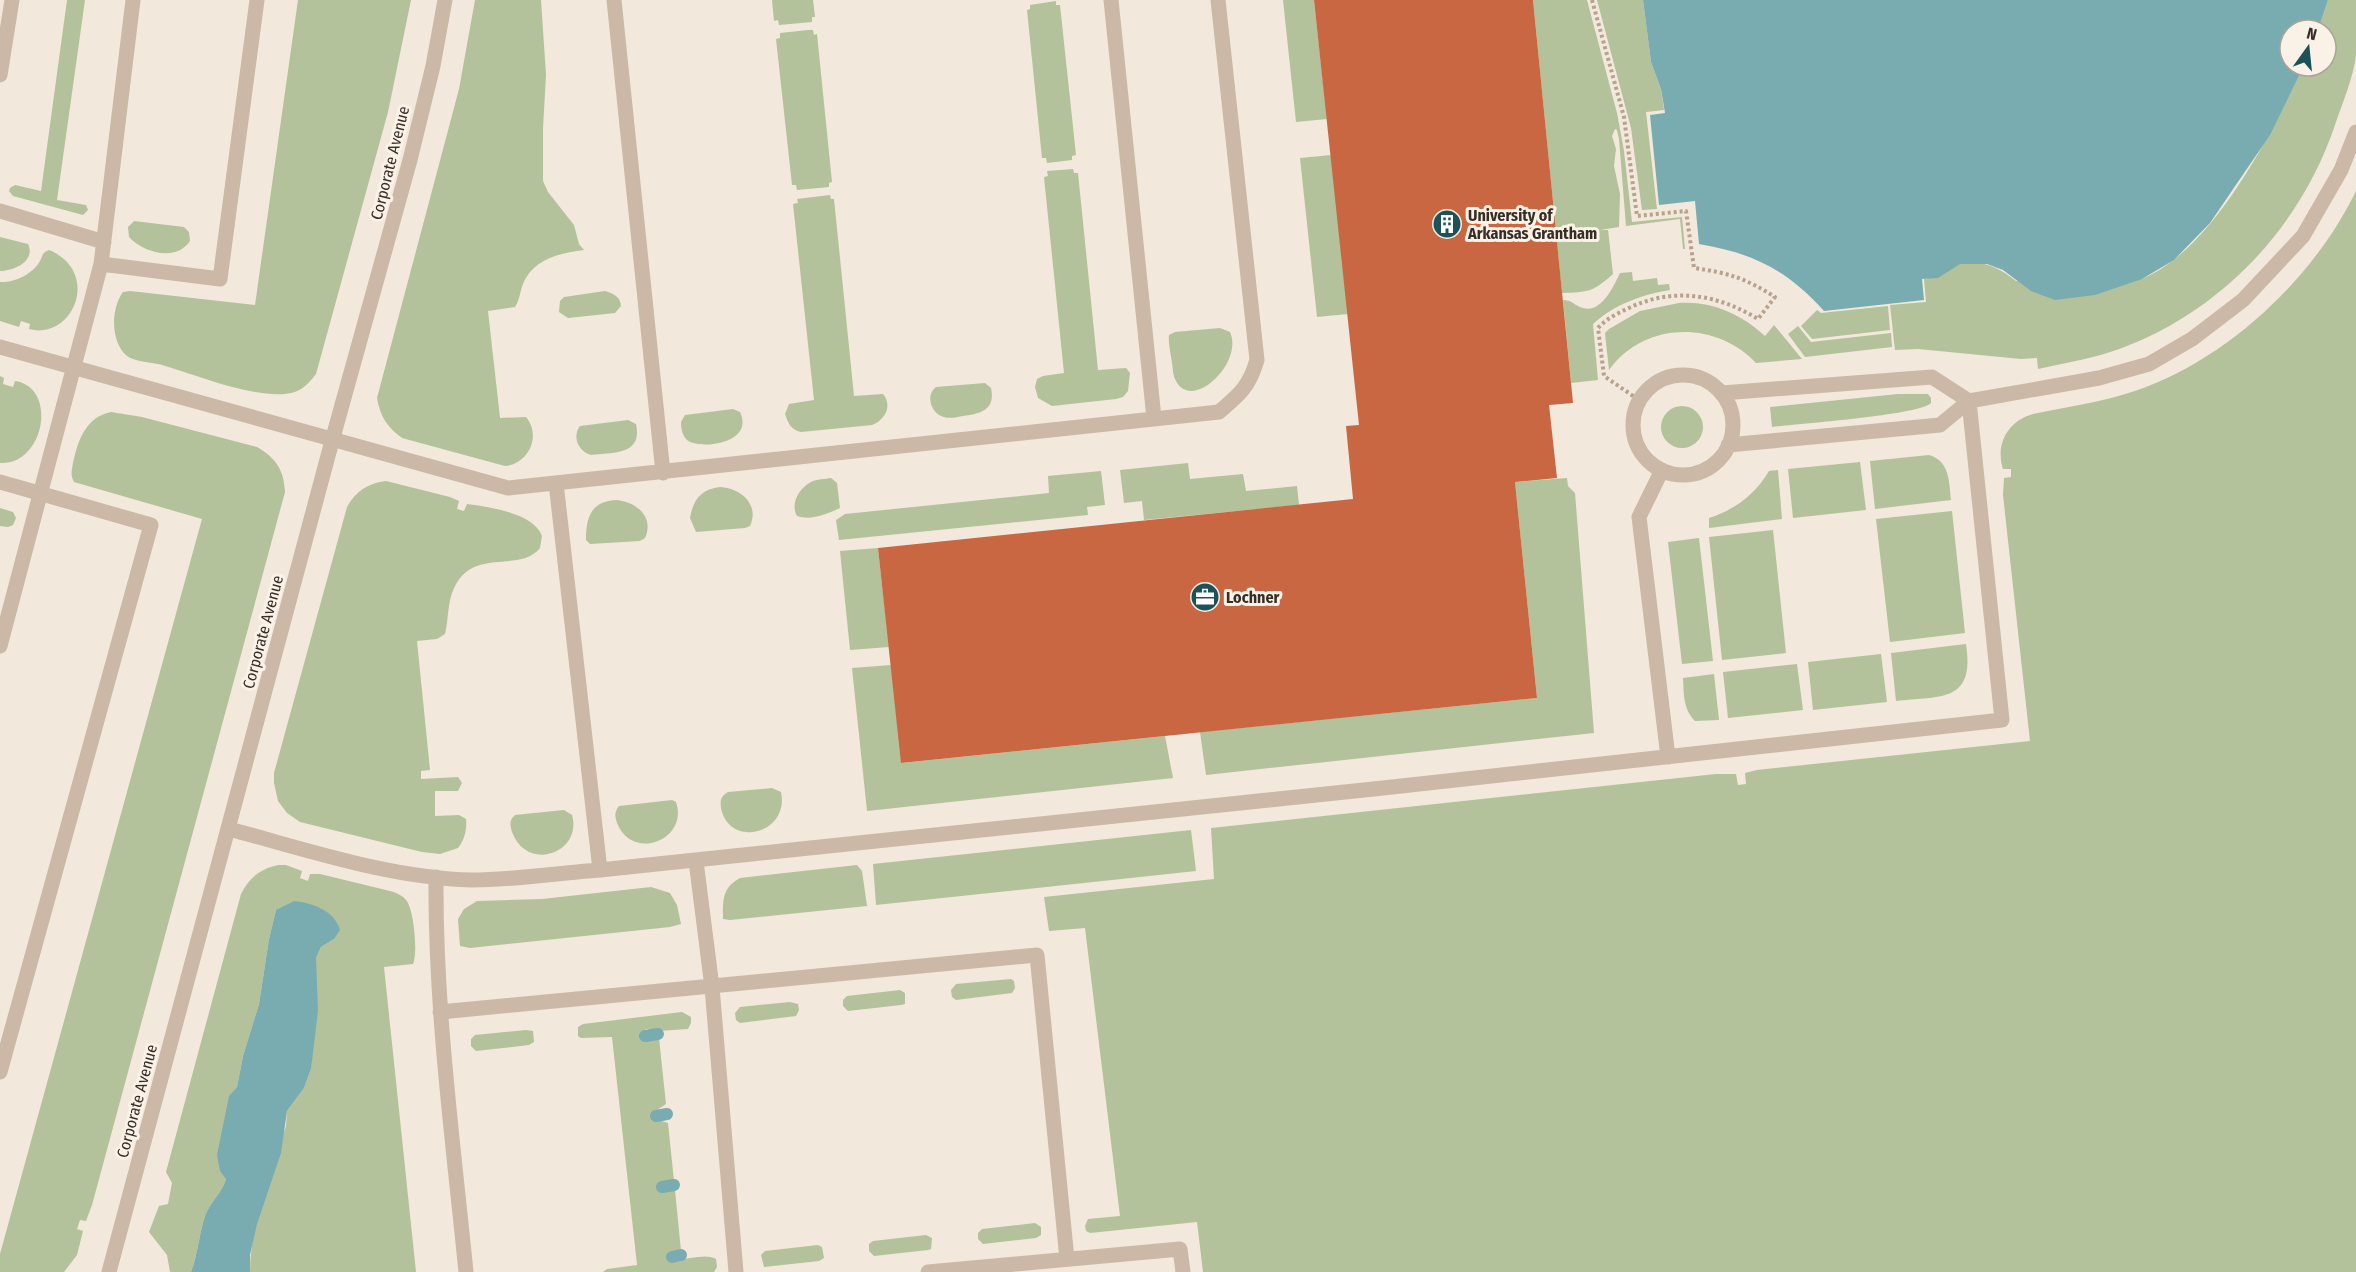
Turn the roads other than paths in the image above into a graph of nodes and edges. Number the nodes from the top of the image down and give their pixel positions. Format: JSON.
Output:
{"nodes":[{"id":1,"x":12,"y":0,"type":"edge"},
{"id":2,"x":133,"y":0,"type":"edge"},
{"id":3,"x":257,"y":0,"type":"edge"},
{"id":4,"x":445,"y":0,"type":"edge"},
{"id":5,"x":614,"y":0,"type":"edge"},
{"id":6,"x":1111,"y":0,"type":"edge"},
{"id":7,"x":1218,"y":0,"type":"edge"},
{"id":8,"x":0,"y":75,"type":"edge"},
{"id":9,"x":2356,"y":132,"type":"edge"},
{"id":10,"x":0,"y":211,"type":"edge"},
{"id":11,"x":104,"y":242,"type":"junction"},
{"id":12,"x":101,"y":264,"type":"junction"},
{"id":13,"x":0,"y":347,"type":"edge"},
{"id":14,"x":74,"y":369,"type":"junction"},
{"id":15,"x":1722,"y":393,"type":"junction"},
{"id":16,"x":1969,"y":400,"type":"junction"},
{"id":17,"x":1154,"y":418,"type":"junction"},
{"id":18,"x":332,"y":441,"type":"junction"},
{"id":19,"x":1728,"y":445,"type":"junction"},
{"id":20,"x":1662,"y":470,"type":"junction"},
{"id":21,"x":663,"y":473,"type":"junction"},
{"id":22,"x":0,"y":482,"type":"edge"},
{"id":23,"x":556,"y":483,"type":"junction"},
{"id":24,"x":42,"y":493,"type":"junction"},
{"id":25,"x":0,"y":646,"type":"edge"},
{"id":26,"x":1668,"y":757,"type":"junction"},
{"id":27,"x":229,"y":829,"type":"junction"},
{"id":28,"x":696,"y":861,"type":"junction"},
{"id":29,"x":600,"y":870,"type":"junction"},
{"id":30,"x":436,"y":877,"type":"junction"},
{"id":31,"x":712,"y":987,"type":"junction"},
{"id":32,"x":440,"y":1012,"type":"junction"},
{"id":33,"x":0,"y":1072,"type":"edge"},
{"id":34,"x":1067,"y":1259,"type":"junction"},
{"id":35,"x":109,"y":1272,"type":"edge"},
{"id":36,"x":466,"y":1272,"type":"edge"},
{"id":37,"x":736,"y":1272,"type":"edge"},
{"id":38,"x":928,"y":1272,"type":"edge"},
{"id":39,"x":1183,"y":1272,"type":"edge"}],
"edges":[{"from":1,"to":8,"type":"street"},
{"from":2,"to":11,"type":"street"},
{"from":3,"to":12,"type":"street"},
{"from":4,"to":18,"type":"street","name":"Corporate Avenue"},
{"from":5,"to":21,"type":"street"},
{"from":6,"to":17,"type":"street"},
{"from":7,"to":17,"type":"street"},
{"from":9,"to":16,"type":"street"},
{"from":10,"to":11,"type":"street"},
{"from":11,"to":12,"type":"street"},
{"from":12,"to":14,"type":"street"},
{"from":13,"to":14,"type":"street"},
{"from":14,"to":18,"type":"street"},
{"from":14,"to":24,"type":"street"},
{"from":15,"to":16,"type":"street"},
{"from":15,"to":19,"type":"street"},
{"from":15,"to":20,"type":"street"},
{"from":16,"to":19,"type":"street"},
{"from":16,"to":26,"type":"street"},
{"from":17,"to":21,"type":"street"},
{"from":18,"to":23,"type":"street"},
{"from":18,"to":27,"type":"street","name":"Corporate Avenue"},
{"from":19,"to":20,"type":"street"},
{"from":20,"to":26,"type":"street"},
{"from":21,"to":23,"type":"street"},
{"from":22,"to":24,"type":"street"},
{"from":23,"to":29,"type":"street"},
{"from":24,"to":25,"type":"street"},
{"from":24,"to":33,"type":"street"},
{"from":26,"to":28,"type":"street"},
{"from":27,"to":30,"type":"street"},
{"from":27,"to":35,"type":"street","name":"Corporate Avenue"},
{"from":28,"to":29,"type":"street"},
{"from":28,"to":31,"type":"street"},
{"from":29,"to":30,"type":"street"},
{"from":30,"to":32,"type":"street"},
{"from":31,"to":32,"type":"street"},
{"from":31,"to":34,"type":"street"},
{"from":31,"to":37,"type":"street"},
{"from":32,"to":36,"type":"street"},
{"from":34,"to":38,"type":"street"},
{"from":34,"to":39,"type":"street"}]}
